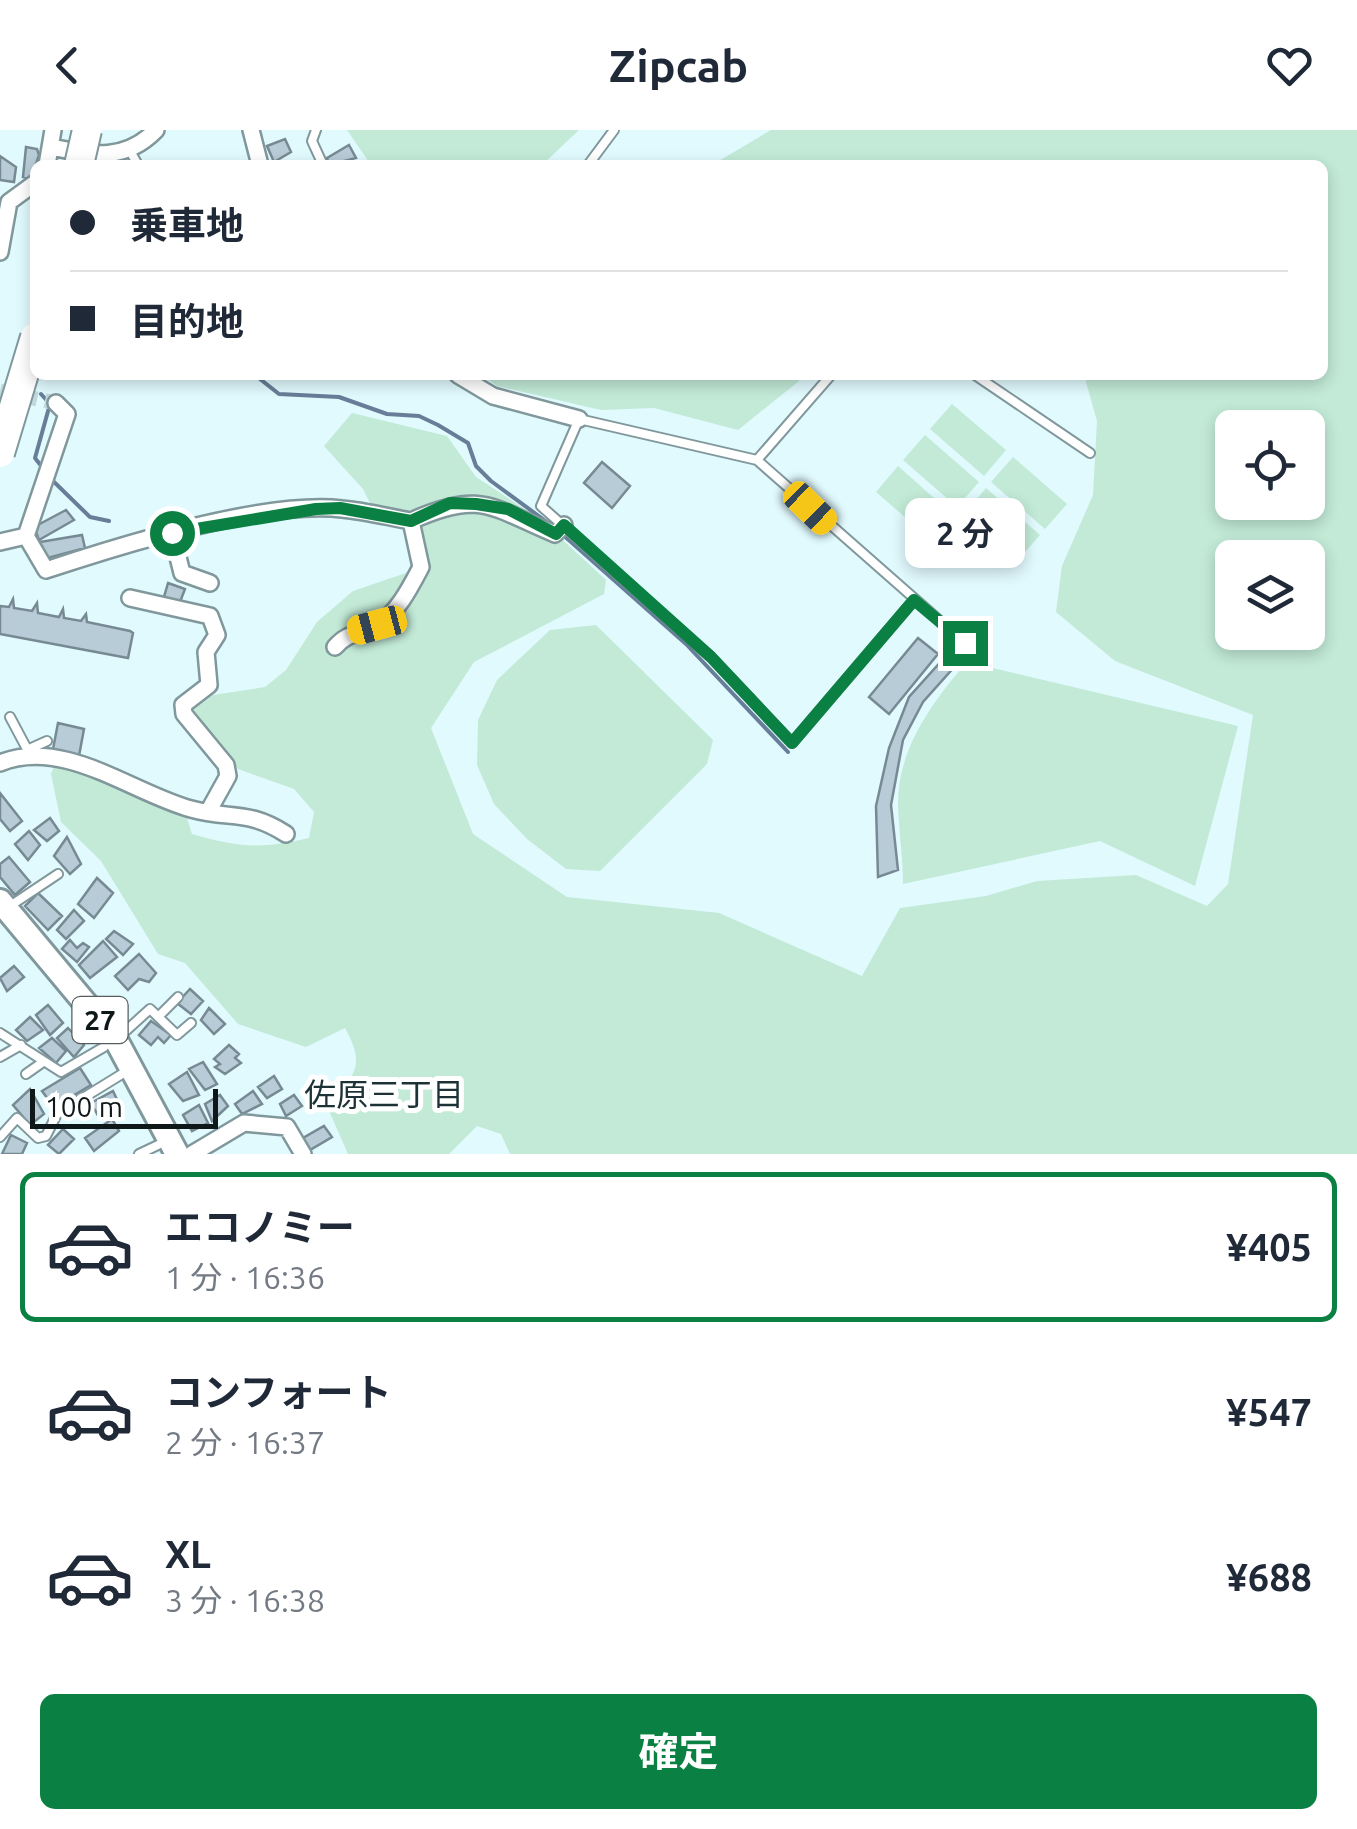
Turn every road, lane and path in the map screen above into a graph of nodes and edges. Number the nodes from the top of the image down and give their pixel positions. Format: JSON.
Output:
{"nodes":[{"id":1,"x":53,"y":130,"type":"edge"},
{"id":2,"x":90,"y":130,"type":"edge"},
{"id":3,"x":156,"y":130,"type":"edge"},
{"id":4,"x":250,"y":130,"type":"edge"},
{"id":5,"x":316,"y":130,"type":"edge"},
{"id":6,"x":614,"y":130,"type":"edge"},
{"id":7,"x":51,"y":148,"type":"junction"},
{"id":8,"x":129,"y":149,"type":"junction"},
{"id":9,"x":48,"y":160,"type":"edge"},
{"id":10,"x":83,"y":160,"type":"edge"},
{"id":11,"x":135,"y":160,"type":"edge"},
{"id":12,"x":259,"y":160,"type":"edge"},
{"id":13,"x":321,"y":160,"type":"edge"},
{"id":14,"x":592,"y":160,"type":"edge"},
{"id":15,"x":30,"y":187,"type":"edge"},
{"id":16,"x":0,"y":252,"type":"edge"},
{"id":17,"x":30,"y":354,"type":"edge"},
{"id":18,"x":31,"y":380,"type":"edge"},
{"id":19,"x":466,"y":380,"type":"edge"},
{"id":20,"x":827,"y":380,"type":"edge"},
{"id":21,"x":982,"y":380,"type":"edge"},
{"id":22,"x":56,"y":403,"type":"dead end"},
{"id":23,"x":579,"y":418,"type":"junction"},
{"id":24,"x":1090,"y":452,"type":"dead end"},
{"id":25,"x":0,"y":453,"type":"edge"},
{"id":26,"x":757,"y":460,"type":"junction"},
{"id":27,"x":0,"y":478,"type":"edge"},
{"id":28,"x":411,"y":521,"type":"junction"},
{"id":29,"x":564,"y":525,"type":"junction"},
{"id":30,"x":172,"y":533,"type":"junction"},
{"id":31,"x":26,"y":536,"type":"junction"},
{"id":32,"x":0,"y":542,"type":"edge"},
{"id":33,"x":210,"y":583,"type":"dead end"},
{"id":34,"x":130,"y":598,"type":"dead end"},
{"id":35,"x":914,"y":600,"type":"junction"},
{"id":36,"x":965,"y":643,"type":"dead end"},
{"id":37,"x":334,"y":646,"type":"dead end"},
{"id":38,"x":10,"y":717,"type":"dead end"},
{"id":39,"x":47,"y":741,"type":"dead end"},
{"id":40,"x":24,"y":753,"type":"junction"},
{"id":41,"x":0,"y":763,"type":"edge"},
{"id":42,"x":208,"y":812,"type":"junction"},
{"id":43,"x":286,"y":834,"type":"dead end"},
{"id":44,"x":58,"y":874,"type":"dead end"},
{"id":45,"x":2,"y":911,"type":"edge"},
{"id":46,"x":178,"y":997,"type":"dead end"},
{"id":47,"x":158,"y":1016,"type":"junction"},
{"id":48,"x":191,"y":1023,"type":"dead end"},
{"id":49,"x":0,"y":1033,"type":"edge"},
{"id":50,"x":110,"y":1044,"type":"junction"},
{"id":51,"x":20,"y":1045,"type":"junction"},
{"id":52,"x":0,"y":1057,"type":"edge"},
{"id":53,"x":42,"y":1062,"type":"junction"},
{"id":54,"x":26,"y":1074,"type":"dead end"},
{"id":55,"x":122,"y":1074,"type":"junction"},
{"id":56,"x":0,"y":1137,"type":"edge"},
{"id":57,"x":159,"y":1152,"type":"edge"},
{"id":58,"x":192,"y":1154,"type":"edge"},
{"id":59,"x":303,"y":1154,"type":"edge"}],
"edges":[{"from":1,"to":7,"type":"street"},
{"from":2,"to":10,"type":"highway","bridge":true},
{"from":3,"to":8,"type":"street"},
{"from":4,"to":12,"type":"street"},
{"from":5,"to":13,"type":"lane"},
{"from":6,"to":14,"type":"lane"},
{"from":7,"to":8,"type":"street"},
{"from":7,"to":9,"type":"street"},
{"from":8,"to":11,"type":"lane"},
{"from":15,"to":16,"type":"street"},
{"from":17,"to":25,"type":"highway","bridge":true},
{"from":18,"to":27,"type":"highway"},
{"from":19,"to":23,"type":"street"},
{"from":20,"to":26,"type":"lane"},
{"from":21,"to":24,"type":"lane"},
{"from":22,"to":31,"type":"street"},
{"from":23,"to":26,"type":"lane"},
{"from":23,"to":29,"type":"lane"},
{"from":26,"to":35,"type":"lane"},
{"from":28,"to":29,"type":"street"},
{"from":28,"to":30,"type":"street"},
{"from":28,"to":37,"type":"street"},
{"from":29,"to":35,"type":"lane"},
{"from":30,"to":31,"type":"street"},
{"from":30,"to":33,"type":"street"},
{"from":31,"to":32,"type":"street"},
{"from":34,"to":42,"type":"street"},
{"from":35,"to":36,"type":"lane"},
{"from":38,"to":40,"type":"lane"},
{"from":39,"to":40,"type":"lane"},
{"from":40,"to":41,"type":"street"},
{"from":40,"to":42,"type":"street"},
{"from":42,"to":43,"type":"street"},
{"from":44,"to":45,"type":"lane"},
{"from":45,"to":50,"type":"main road","number":"27"},
{"from":46,"to":47,"type":"lane"},
{"from":47,"to":48,"type":"lane"},
{"from":47,"to":50,"type":"lane"},
{"from":49,"to":51,"type":"lane"},
{"from":50,"to":53,"type":"lane"},
{"from":50,"to":55,"type":"main road","number":"27"},
{"from":50,"to":57,"type":"main road","number":"27"},
{"from":51,"to":52,"type":"lane"},
{"from":51,"to":53,"type":"lane"},
{"from":53,"to":54,"type":"lane"},
{"from":55,"to":56,"type":"lane"},
{"from":55,"to":57,"type":"main road","number":"27"},
{"from":58,"to":59,"type":"street"}]}
